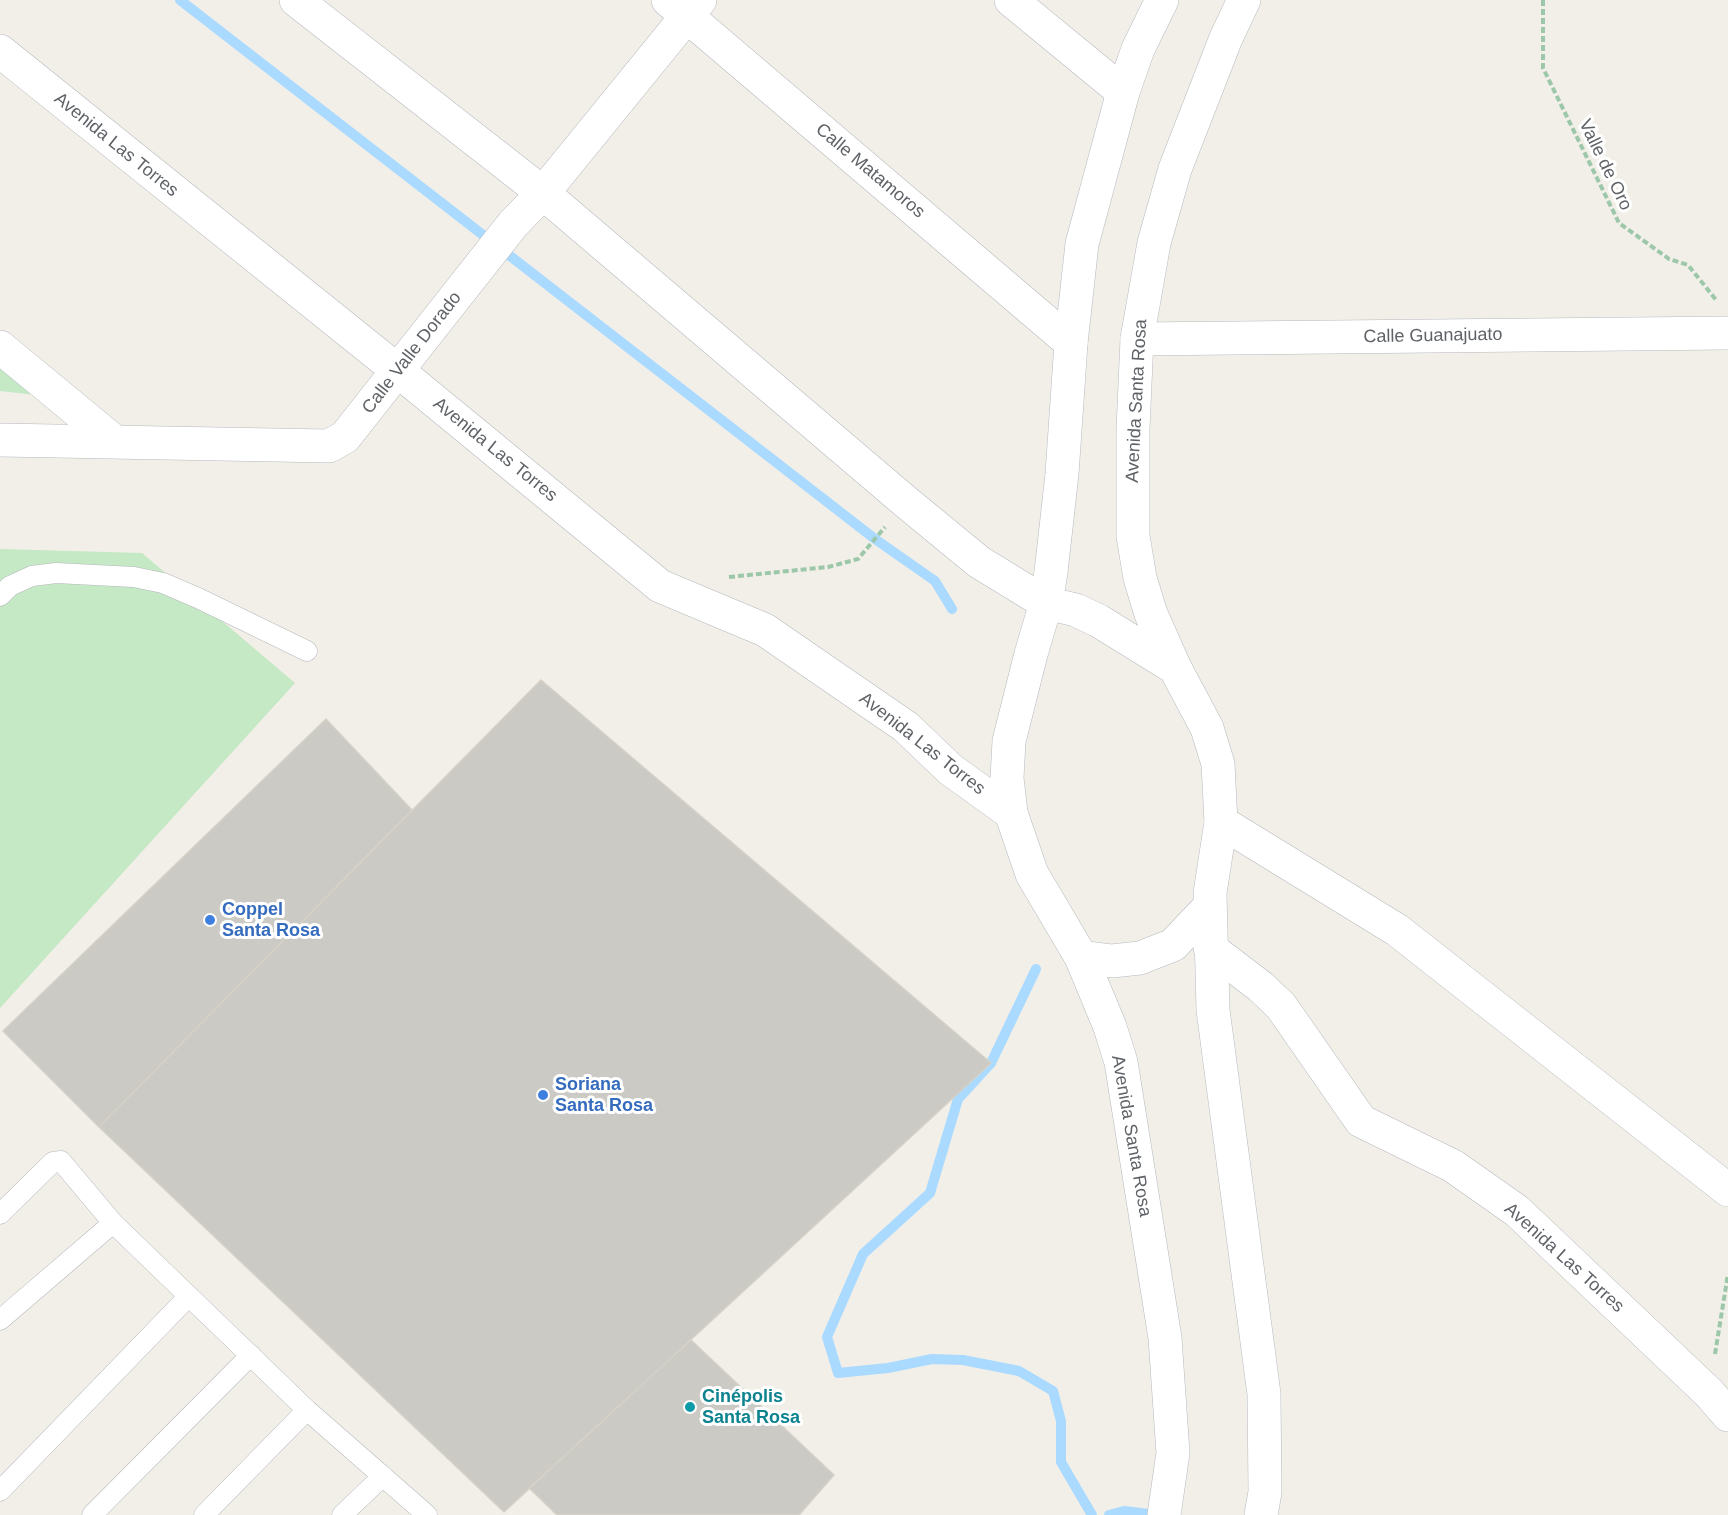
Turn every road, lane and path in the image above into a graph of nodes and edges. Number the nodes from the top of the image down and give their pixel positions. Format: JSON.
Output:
{"nodes":[{"id":1,"x":296,"y":0,"type":"edge"},
{"id":2,"x":1011,"y":0,"type":"edge"},
{"id":3,"x":1162,"y":0,"type":"edge"},
{"id":4,"x":1244,"y":0,"type":"edge"},
{"id":5,"x":1543,"y":0,"type":"edge"},
{"id":6,"x":685,"y":5,"type":"edge"},
{"id":7,"x":0,"y":51,"type":"edge"},
{"id":8,"x":1123,"y":92,"type":"junction"},
{"id":9,"x":543,"y":193,"type":"junction"},
{"id":10,"x":1726,"y":332,"type":"edge"},
{"id":11,"x":1137,"y":339,"type":"junction"},
{"id":12,"x":1071,"y":343,"type":"junction"},
{"id":13,"x":0,"y":347,"type":"edge"},
{"id":14,"x":397,"y":370,"type":"junction"},
{"id":15,"x":0,"y":440,"type":"edge"},
{"id":16,"x":115,"y":442,"type":"junction"},
{"id":17,"x":906,"y":502,"type":"junction"},
{"id":18,"x":726,"y":578,"type":"dead end"},
{"id":19,"x":0,"y":596,"type":"edge"},
{"id":20,"x":1046,"y":603,"type":"junction"},
{"id":21,"x":307,"y":651,"type":"dead end"},
{"id":22,"x":1175,"y":668,"type":"junction"},
{"id":23,"x":1011,"y":813,"type":"junction"},
{"id":24,"x":1221,"y":822,"type":"junction"},
{"id":25,"x":1210,"y":906,"type":"junction"},
{"id":26,"x":1210,"y":948,"type":"junction"},
{"id":27,"x":1081,"y":957,"type":"junction"},
{"id":28,"x":1728,"y":1190,"type":"edge"},
{"id":29,"x":0,"y":1214,"type":"edge"},
{"id":30,"x":113,"y":1223,"type":"junction"},
{"id":31,"x":1728,"y":1274,"type":"edge"},
{"id":32,"x":189,"y":1296,"type":"junction"},
{"id":33,"x":0,"y":1320,"type":"edge"},
{"id":34,"x":251,"y":1355,"type":"junction"},
{"id":35,"x":1718,"y":1404,"type":"edge"},
{"id":36,"x":308,"y":1410,"type":"junction"},
{"id":37,"x":383,"y":1476,"type":"junction"},
{"id":38,"x":0,"y":1491,"type":"edge"},
{"id":39,"x":92,"y":1515,"type":"edge"},
{"id":40,"x":204,"y":1515,"type":"edge"},
{"id":41,"x":342,"y":1515,"type":"edge"},
{"id":42,"x":427,"y":1515,"type":"edge"},
{"id":43,"x":1164,"y":1515,"type":"edge"},
{"id":44,"x":1262,"y":1515,"type":"edge"}],
"edges":[{"from":1,"to":9,"type":"street"},
{"from":2,"to":8,"type":"street"},
{"from":3,"to":8,"type":"street","name":"Avenida Santa Rosa"},
{"from":4,"to":11,"type":"street","name":"Avenida Santa Rosa"},
{"from":5,"to":10,"type":"path","name":"Valle de Oro"},
{"from":6,"to":9,"type":"street","name":"Calle Valle Dorado"},
{"from":6,"to":12,"type":"street","name":"Calle Matamoros"},
{"from":7,"to":14,"type":"street","name":"Avenida Las Torres"},
{"from":8,"to":12,"type":"street","name":"Avenida Santa Rosa"},
{"from":9,"to":14,"type":"street","name":"Calle Valle Dorado"},
{"from":9,"to":17,"type":"street"},
{"from":10,"to":11,"type":"street","name":"Calle Guanajuato"},
{"from":11,"to":22,"type":"street","name":"Avenida Santa Rosa"},
{"from":12,"to":20,"type":"street","name":"Avenida Santa Rosa"},
{"from":13,"to":16,"type":"street"},
{"from":14,"to":16,"type":"street","name":"Calle Valle Dorado"},
{"from":14,"to":23,"type":"street","name":"Avenida Las Torres"},
{"from":15,"to":16,"type":"street","name":"Calle Valle Dorado"},
{"from":17,"to":18,"type":"path"},
{"from":17,"to":20,"type":"street"},
{"from":19,"to":21,"type":"lane"},
{"from":20,"to":22,"type":"street"},
{"from":20,"to":23,"type":"street","name":"Avenida Santa Rosa"},
{"from":22,"to":24,"type":"street","name":"Avenida Santa Rosa"},
{"from":23,"to":27,"type":"street","name":"Avenida Santa Rosa"},
{"from":24,"to":25,"type":"street","name":"Avenida Santa Rosa"},
{"from":24,"to":28,"type":"street"},
{"from":25,"to":26,"type":"street","name":"Avenida Santa Rosa"},
{"from":25,"to":27,"type":"street"},
{"from":26,"to":35,"type":"street","name":"Avenida Las Torres"},
{"from":26,"to":44,"type":"street","name":"Avenida Santa Rosa"},
{"from":27,"to":43,"type":"street","name":"Avenida Santa Rosa"},
{"from":29,"to":30,"type":"lane"},
{"from":30,"to":32,"type":"lane"},
{"from":30,"to":33,"type":"lane"},
{"from":31,"to":35,"type":"path"},
{"from":32,"to":34,"type":"lane"},
{"from":32,"to":38,"type":"lane"},
{"from":34,"to":36,"type":"lane"},
{"from":34,"to":39,"type":"lane"},
{"from":36,"to":37,"type":"lane"},
{"from":36,"to":40,"type":"lane"},
{"from":37,"to":41,"type":"lane"},
{"from":37,"to":42,"type":"lane"}]}
